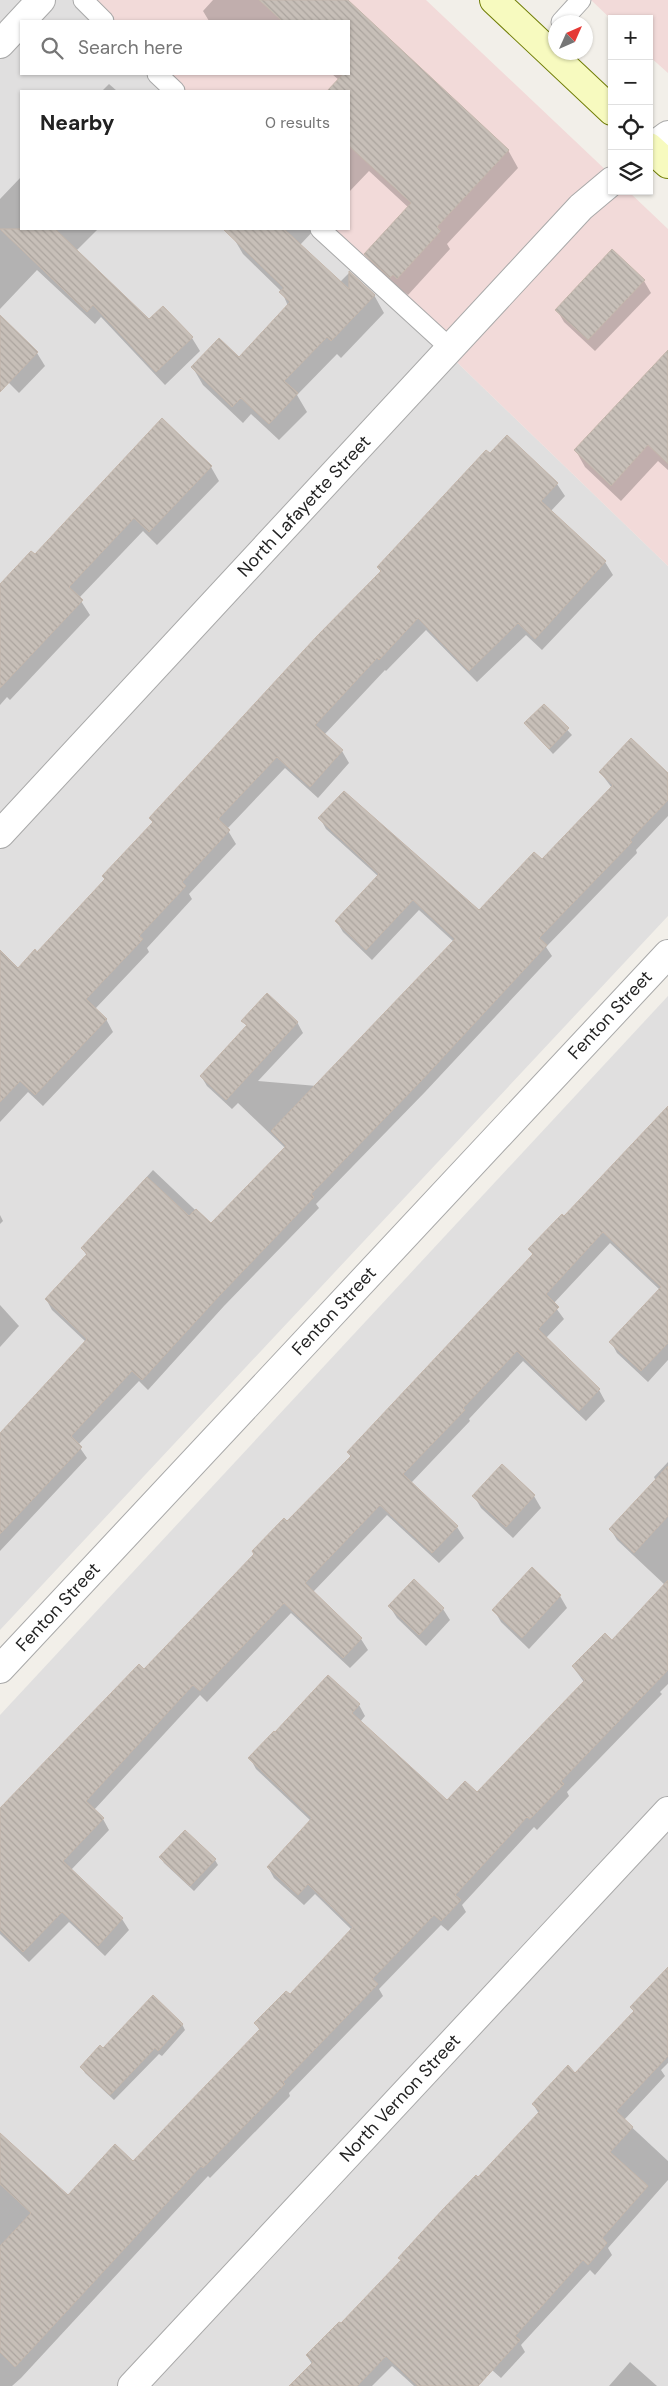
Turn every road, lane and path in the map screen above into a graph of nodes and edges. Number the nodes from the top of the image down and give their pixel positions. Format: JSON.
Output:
{"nodes":[{"id":1,"x":41,"y":0,"type":"edge"},
{"id":2,"x":83,"y":0,"type":"edge"},
{"id":3,"x":494,"y":0,"type":"edge"},
{"id":4,"x":581,"y":0,"type":"edge"},
{"id":5,"x":567,"y":15,"type":"edge"},
{"id":6,"x":22,"y":20,"type":"edge"},
{"id":7,"x":103,"y":20,"type":"edge"},
{"id":8,"x":20,"y":23,"type":"edge"},
{"id":9,"x":548,"y":37,"type":"edge"},
{"id":10,"x":0,"y":44,"type":"edge"},
{"id":11,"x":568,"y":60,"type":"edge"},
{"id":12,"x":158,"y":75,"type":"edge"},
{"id":13,"x":174,"y":90,"type":"edge"},
{"id":14,"x":608,"y":106,"type":"edge"},
{"id":15,"x":608,"y":184,"type":"edge"},
{"id":16,"x":321,"y":230,"type":"edge"},
{"id":17,"x":450,"y":348,"type":"junction"},
{"id":18,"x":0,"y":834,"type":"edge"},
{"id":19,"x":668,"y":954,"type":"edge"},
{"id":20,"x":0,"y":1669,"type":"edge"},
{"id":21,"x":668,"y":1810,"type":"edge"},
{"id":22,"x":132,"y":2386,"type":"edge"}],
"edges":[{"from":1,"to":6,"type":"street"},
{"from":2,"to":7,"type":"lane"},
{"from":3,"to":9,"type":"main road"},
{"from":4,"to":5,"type":"lane"},
{"from":8,"to":10,"type":"street"},
{"from":11,"to":14,"type":"main road"},
{"from":12,"to":13,"type":"lane"},
{"from":15,"to":17,"type":"street","name":"North Lafayette Street"},
{"from":16,"to":17,"type":"lane"},
{"from":17,"to":18,"type":"street","name":"North Lafayette Street"},
{"from":19,"to":20,"type":"street","name":"Fenton Street"},
{"from":21,"to":22,"type":"street","name":"North Vernon Street"}]}
